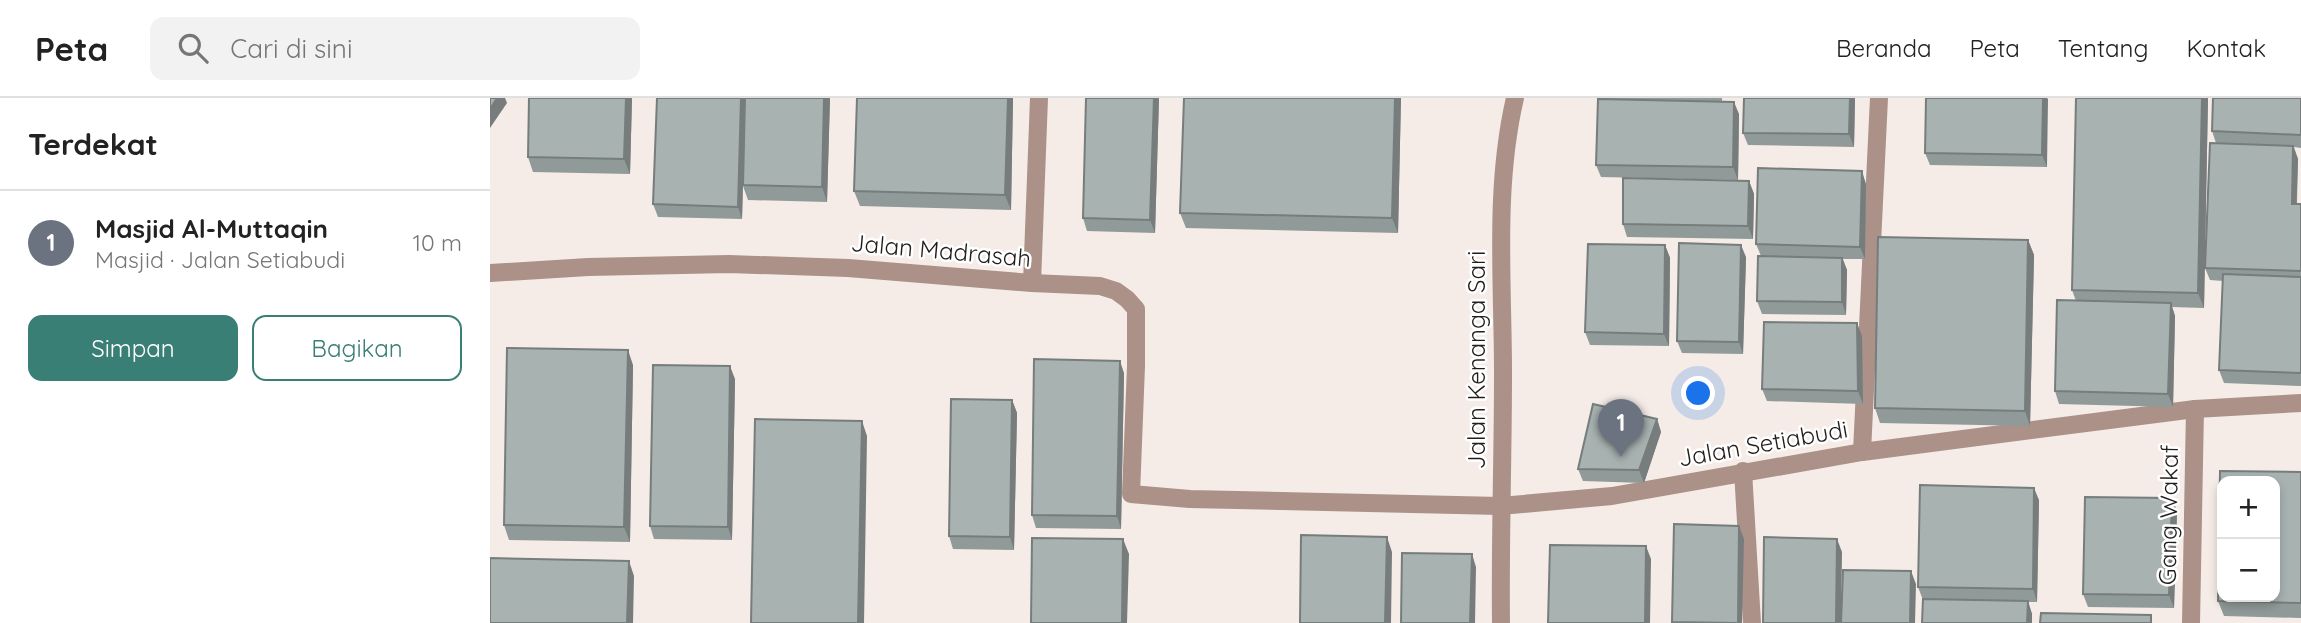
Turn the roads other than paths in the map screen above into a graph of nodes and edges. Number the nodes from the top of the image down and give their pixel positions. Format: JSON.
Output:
{"nodes":[{"id":1,"x":1039,"y":98,"type":"edge"},
{"id":2,"x":1515,"y":98,"type":"edge"},
{"id":3,"x":1879,"y":98,"type":"edge"},
{"id":4,"x":490,"y":273,"type":"edge"},
{"id":5,"x":1032,"y":283,"type":"junction"},
{"id":6,"x":2301,"y":403,"type":"edge"},
{"id":7,"x":2195,"y":409,"type":"junction"},
{"id":8,"x":1862,"y":452,"type":"junction"},
{"id":9,"x":1743,"y":471,"type":"junction"},
{"id":10,"x":1191,"y":499,"type":"joint"},
{"id":11,"x":1500,"y":506,"type":"junction"},
{"id":12,"x":1501,"y":623,"type":"edge"},
{"id":13,"x":1752,"y":623,"type":"edge"},
{"id":14,"x":2191,"y":623,"type":"edge"}],
"edges":[{"from":1,"to":5,"type":"street"},
{"from":2,"to":11,"type":"street","name":"Jalan Kenanga Sari"},
{"from":3,"to":8,"type":"street"},
{"from":4,"to":5,"type":"street","name":"Jalan Madrasah"},
{"from":5,"to":10,"type":"street","name":"Jalan Madrasah"},
{"from":6,"to":7,"type":"street","name":"Jalan Setiabudi"},
{"from":7,"to":8,"type":"street","name":"Jalan Setiabudi"},
{"from":7,"to":14,"type":"street","name":"Gang Wakaf"},
{"from":8,"to":9,"type":"street","name":"Jalan Setiabudi"},
{"from":9,"to":11,"type":"street","name":"Jalan Setiabudi"},
{"from":9,"to":13,"type":"street"},
{"from":10,"to":11,"type":"street","name":"Jalan Setiabudi"},
{"from":11,"to":12,"type":"street","name":"Jalan Kenanga Sari"}]}
